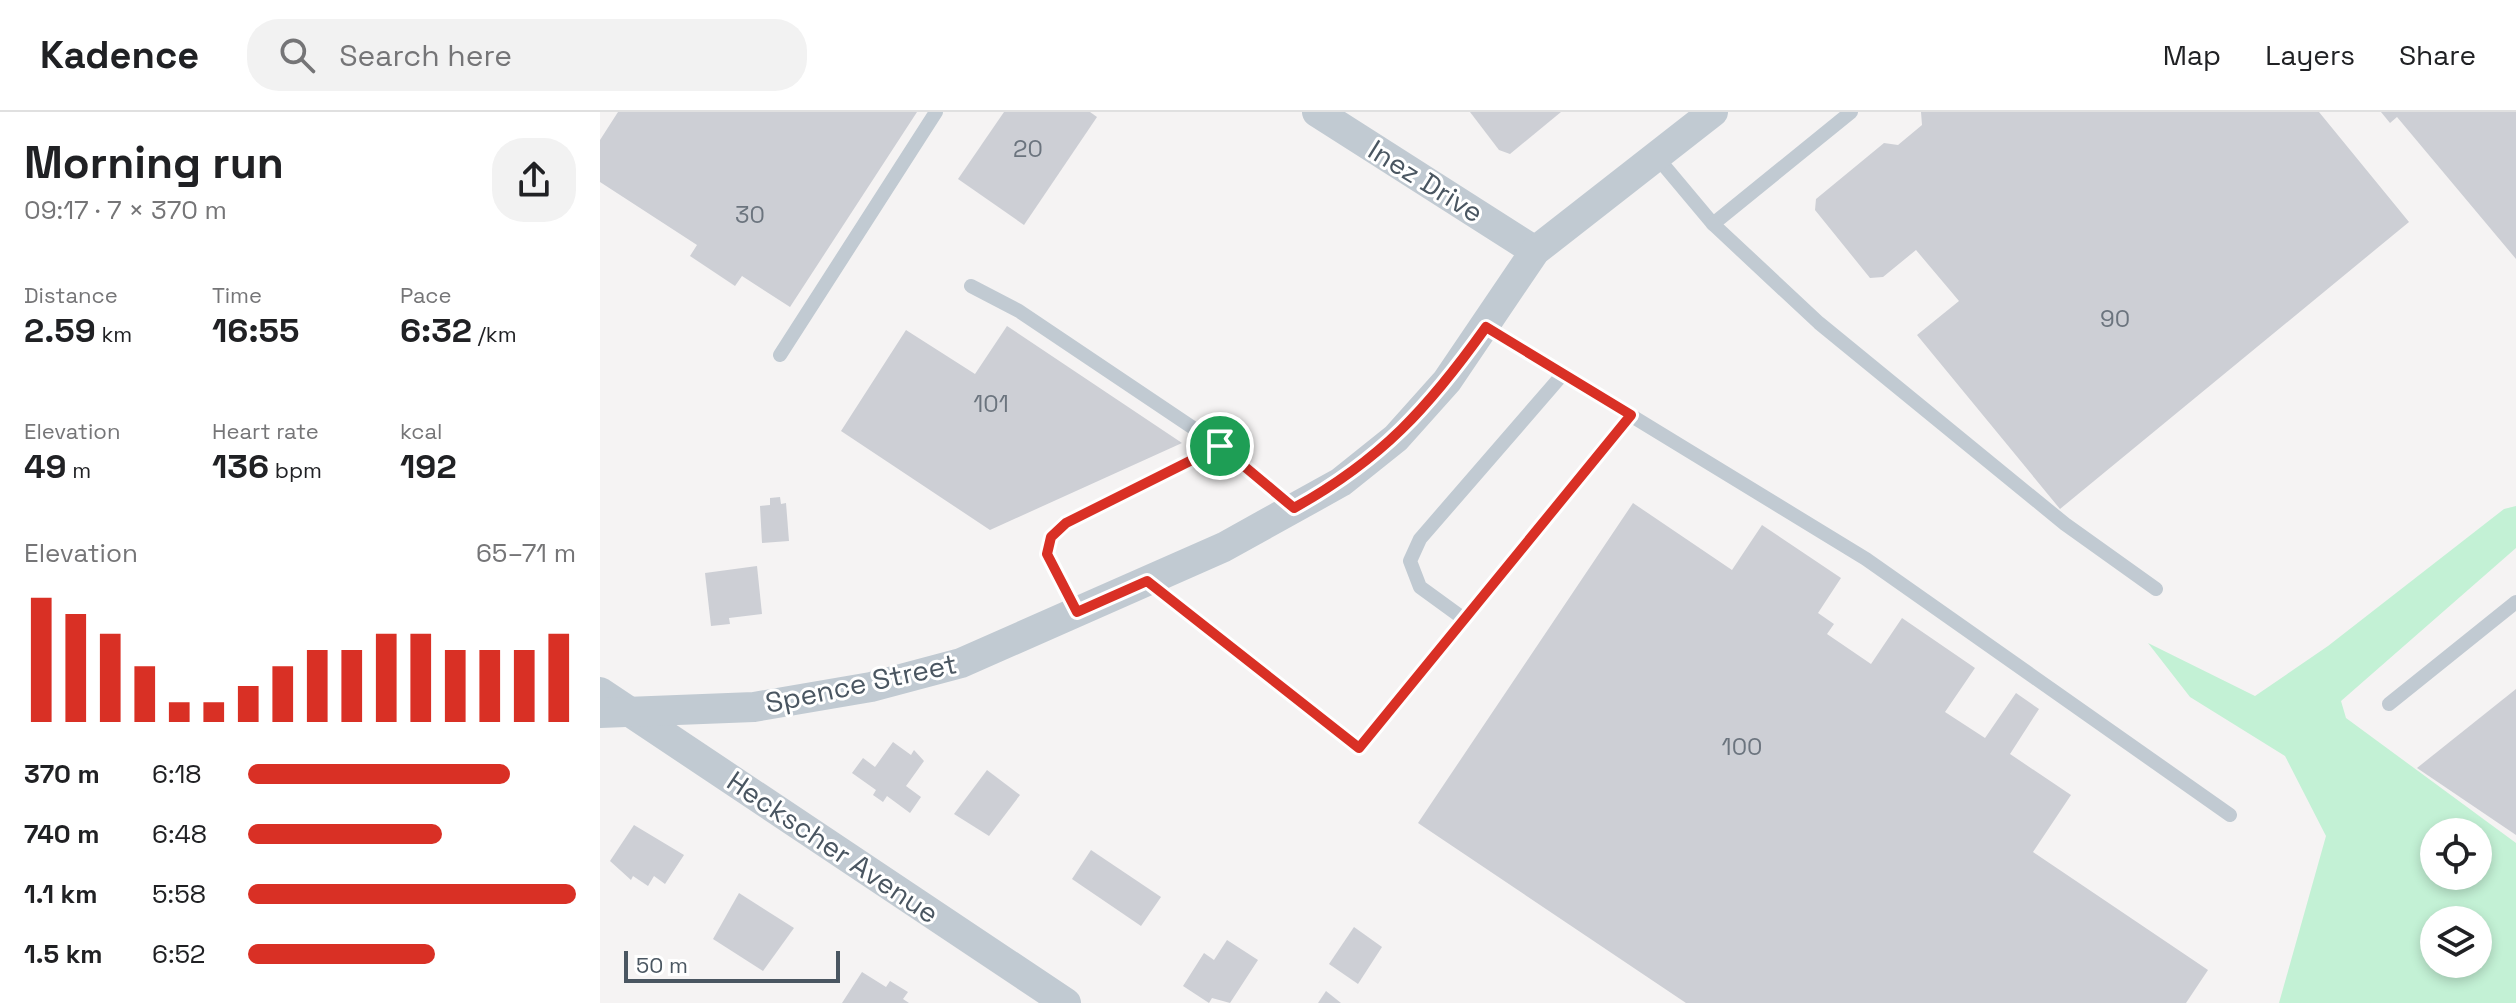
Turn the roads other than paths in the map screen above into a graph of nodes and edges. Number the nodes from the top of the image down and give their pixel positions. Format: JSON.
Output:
{"nodes":[{"id":1,"x":936,"y":112,"type":"edge"},
{"id":2,"x":1317,"y":112,"type":"edge"},
{"id":3,"x":1713,"y":112,"type":"edge"},
{"id":4,"x":1851,"y":112,"type":"edge"},
{"id":5,"x":1656,"y":156,"type":"junction"},
{"id":6,"x":1713,"y":224,"type":"junction"},
{"id":7,"x":1535,"y":251,"type":"junction"},
{"id":8,"x":971,"y":286,"type":"dead end"},
{"id":9,"x":1486,"y":327,"type":"junction"},
{"id":10,"x":780,"y":355,"type":"dead end"},
{"id":11,"x":1563,"y":374,"type":"junction"},
{"id":12,"x":1631,"y":415,"type":"junction"},
{"id":13,"x":1220,"y":446,"type":"junction"},
{"id":14,"x":1294,"y":508,"type":"junction"},
{"id":15,"x":1147,"y":581,"type":"junction"},
{"id":16,"x":2156,"y":589,"type":"dead end"},
{"id":17,"x":2516,"y":602,"type":"edge"},
{"id":18,"x":1077,"y":612,"type":"junction"},
{"id":19,"x":1464,"y":619,"type":"junction"},
{"id":20,"x":600,"y":692,"type":"edge"},
{"id":21,"x":2389,"y":704,"type":"dead end"},
{"id":22,"x":613,"y":712,"type":"edge"},
{"id":23,"x":2230,"y":815,"type":"dead end"},
{"id":24,"x":1066,"y":1003,"type":"edge"}],
"edges":[{"from":1,"to":10,"type":"lane"},
{"from":2,"to":7,"type":"street","name":"Inez Drive"},
{"from":3,"to":5,"type":"street","name":"Spence Street"},
{"from":4,"to":6,"type":"lane"},
{"from":5,"to":6,"type":"lane"},
{"from":5,"to":7,"type":"street","name":"Spence Street"},
{"from":6,"to":16,"type":"lane"},
{"from":7,"to":9,"type":"street","name":"Spence Street"},
{"from":8,"to":13,"type":"lane"},
{"from":9,"to":11,"type":"lane"},
{"from":9,"to":14,"type":"street","name":"Spence Street"},
{"from":11,"to":12,"type":"lane"},
{"from":11,"to":19,"type":"lane"},
{"from":12,"to":19,"type":"lane"},
{"from":12,"to":23,"type":"lane"},
{"from":13,"to":14,"type":"lane"},
{"from":13,"to":18,"type":"lane"},
{"from":14,"to":15,"type":"street","name":"Spence Street"},
{"from":15,"to":18,"type":"street","name":"Spence Street"},
{"from":15,"to":19,"type":"lane"},
{"from":17,"to":21,"type":"lane"},
{"from":18,"to":22,"type":"street","name":"Spence Street"},
{"from":20,"to":22,"type":"street","name":"Heckscher Avenue"},
{"from":22,"to":24,"type":"street","name":"Heckscher Avenue"}]}
